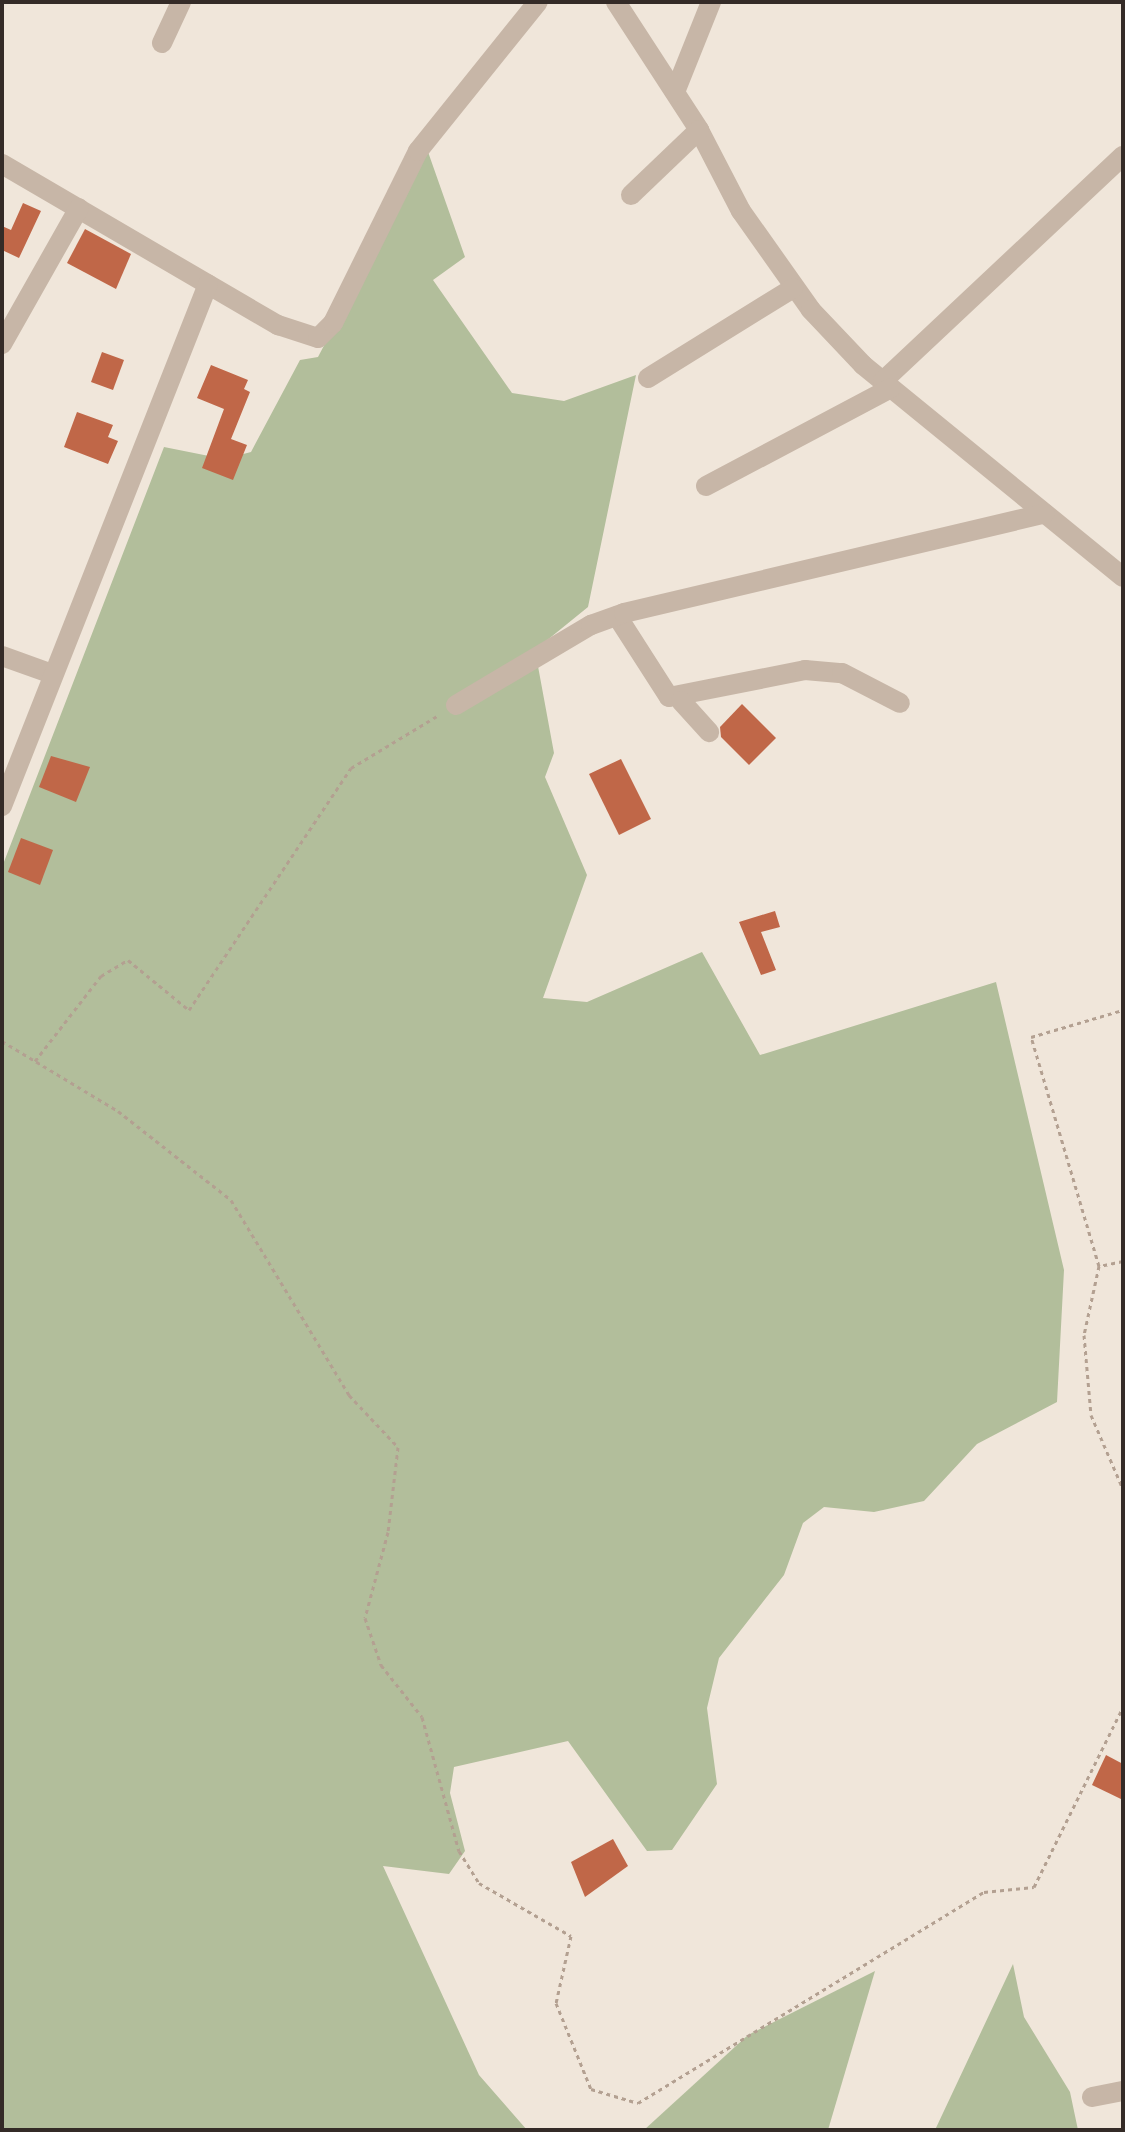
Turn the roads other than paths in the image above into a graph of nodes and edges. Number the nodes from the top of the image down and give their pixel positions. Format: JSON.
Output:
{"nodes":[{"id":1,"x":181,"y":2,"type":"edge"},
{"id":2,"x":538,"y":2,"type":"edge"},
{"id":3,"x":616,"y":2,"type":"edge"},
{"id":4,"x":711,"y":2,"type":"edge"},
{"id":5,"x":162,"y":43,"type":"dead end"},
{"id":6,"x":675,"y":92,"type":"junction"},
{"id":7,"x":699,"y":130,"type":"junction"},
{"id":8,"x":1123,"y":156,"type":"edge"},
{"id":9,"x":2,"y":164,"type":"edge"},
{"id":10,"x":631,"y":195,"type":"dead end"},
{"id":11,"x":79,"y":208,"type":"junction"},
{"id":12,"x":208,"y":284,"type":"junction"},
{"id":13,"x":793,"y":288,"type":"junction"},
{"id":14,"x":2,"y":344,"type":"edge"},
{"id":15,"x":648,"y":378,"type":"dead end"},
{"id":16,"x":887,"y":385,"type":"junction"},
{"id":17,"x":706,"y":486,"type":"dead end"},
{"id":18,"x":1044,"y":514,"type":"junction"},
{"id":19,"x":1123,"y":577,"type":"edge"},
{"id":20,"x":617,"y":616,"type":"junction"},
{"id":21,"x":2,"y":656,"type":"edge"},
{"id":22,"x":52,"y":674,"type":"junction"},
{"id":23,"x":681,"y":701,"type":"junction"},
{"id":24,"x":900,"y":703,"type":"dead end"},
{"id":25,"x":456,"y":705,"type":"road end"},
{"id":26,"x":709,"y":732,"type":"dead end"},
{"id":27,"x":2,"y":806,"type":"edge"},
{"id":28,"x":1123,"y":2091,"type":"edge"},
{"id":29,"x":1092,"y":2097,"type":"dead end"}],
"edges":[{"from":1,"to":5,"type":"street"},
{"from":2,"to":12,"type":"street"},
{"from":3,"to":6,"type":"street"},
{"from":4,"to":6,"type":"street"},
{"from":6,"to":7,"type":"street"},
{"from":7,"to":10,"type":"street"},
{"from":7,"to":13,"type":"street"},
{"from":8,"to":16,"type":"street"},
{"from":9,"to":11,"type":"street"},
{"from":11,"to":12,"type":"street"},
{"from":11,"to":14,"type":"street"},
{"from":12,"to":22,"type":"street"},
{"from":13,"to":15,"type":"street"},
{"from":13,"to":16,"type":"street"},
{"from":16,"to":17,"type":"street"},
{"from":16,"to":18,"type":"street"},
{"from":18,"to":19,"type":"street"},
{"from":18,"to":20,"type":"street"},
{"from":20,"to":23,"type":"street"},
{"from":20,"to":25,"type":"street"},
{"from":21,"to":22,"type":"street"},
{"from":22,"to":27,"type":"street"},
{"from":23,"to":24,"type":"street"},
{"from":23,"to":26,"type":"street"},
{"from":28,"to":29,"type":"street"}]}
